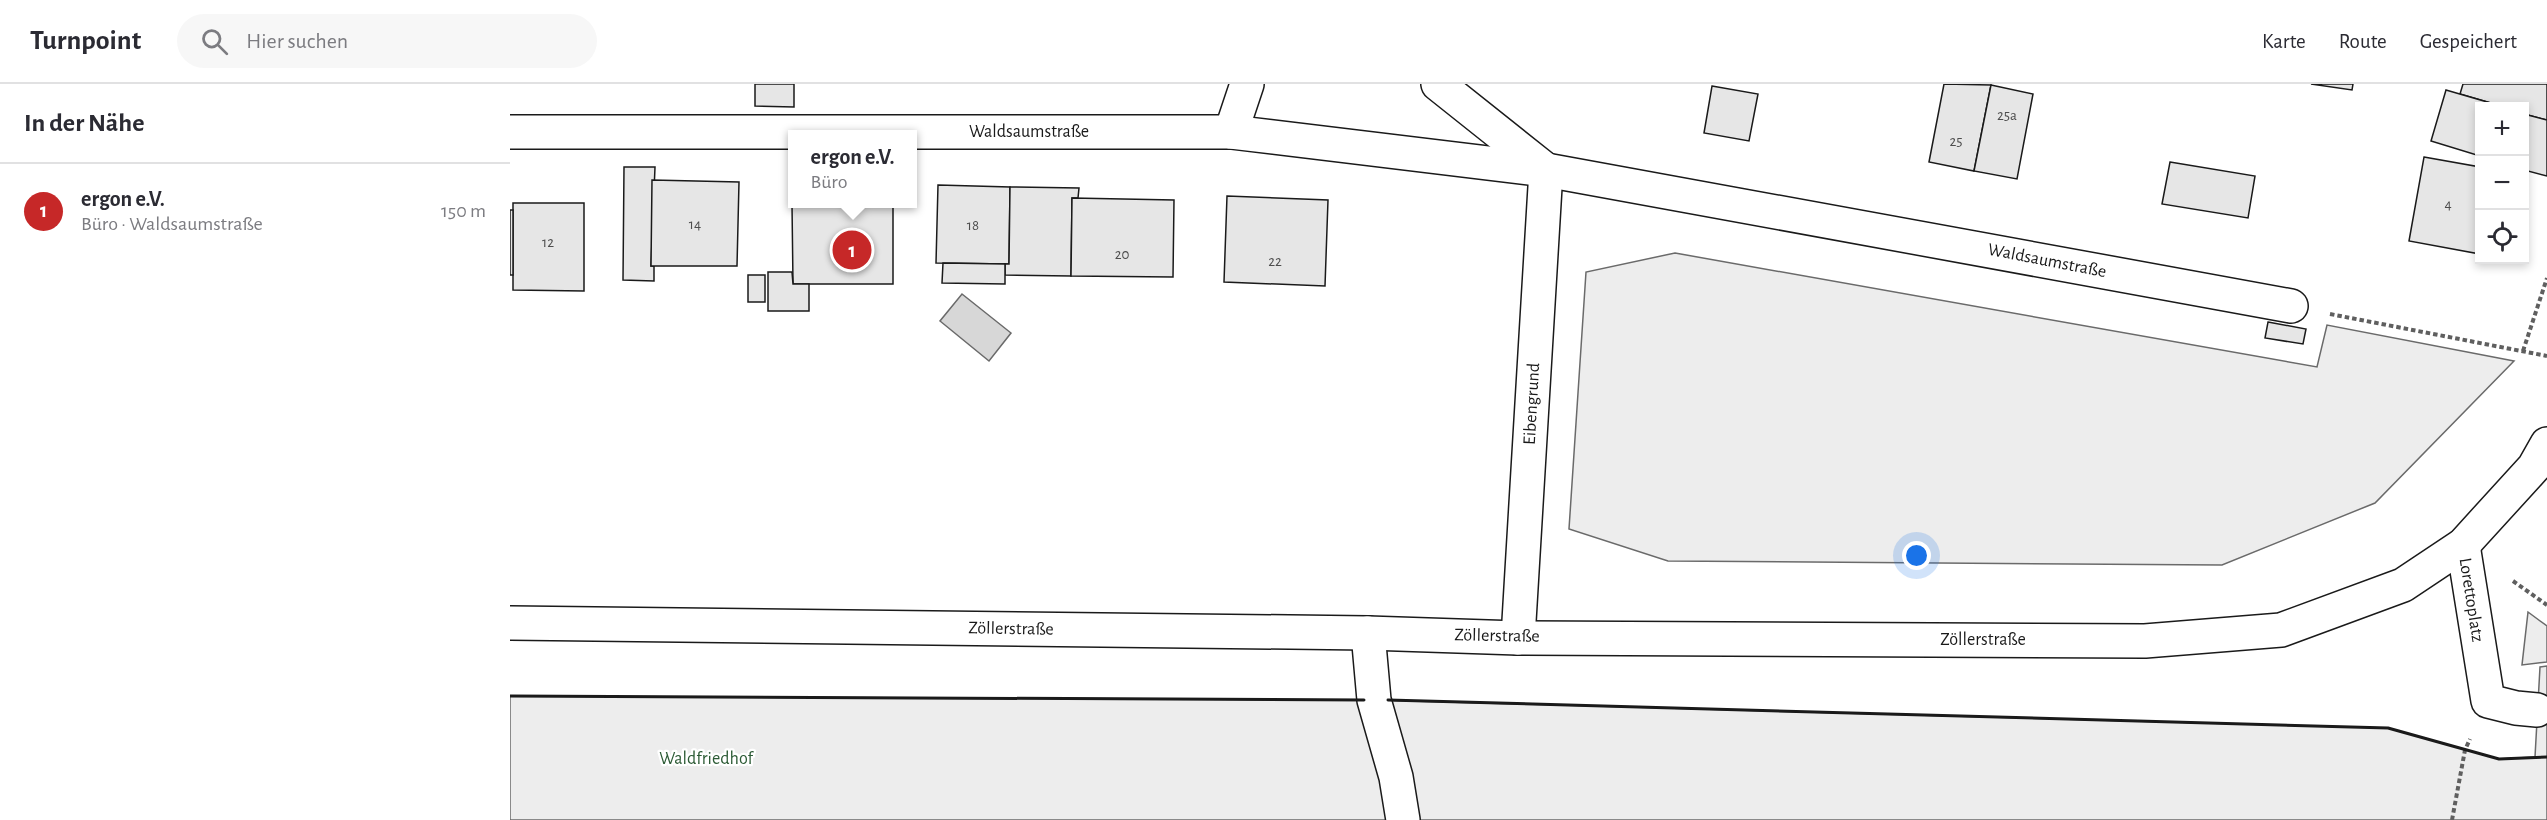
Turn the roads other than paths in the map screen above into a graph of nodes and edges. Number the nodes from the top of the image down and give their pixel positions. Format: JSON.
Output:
{"nodes":[{"id":1,"x":1247,"y":84,"type":"edge"},
{"id":2,"x":1438,"y":84,"type":"edge"},
{"id":3,"x":510,"y":132,"type":"edge"},
{"id":4,"x":788,"y":132,"type":"edge"},
{"id":5,"x":917,"y":132,"type":"edge"},
{"id":6,"x":1231,"y":132,"type":"junction"},
{"id":7,"x":1546,"y":170,"type":"junction"},
{"id":8,"x":2291,"y":306,"type":"road end"},
{"id":9,"x":2547,"y":444,"type":"edge"},
{"id":10,"x":2463,"y":545,"type":"junction"},
{"id":11,"x":510,"y":623,"type":"edge"},
{"id":12,"x":1368,"y":633,"type":"junction"},
{"id":13,"x":1518,"y":638,"type":"junction"},
{"id":14,"x":2537,"y":710,"type":"dead end"},
{"id":15,"x":1403,"y":820,"type":"edge"}],
"edges":[{"from":1,"to":6,"type":"street"},
{"from":2,"to":7,"type":"street","name":"Waldsaumstraße"},
{"from":3,"to":4,"type":"street","name":"Waldsaumstraße"},
{"from":5,"to":6,"type":"street","name":"Waldsaumstraße"},
{"from":6,"to":7,"type":"street","name":"Waldsaumstraße"},
{"from":7,"to":8,"type":"street","name":"Waldsaumstraße"},
{"from":7,"to":13,"type":"street","name":"Eibengrund"},
{"from":9,"to":10,"type":"street","name":"Lorettoplatz"},
{"from":10,"to":13,"type":"street","name":"Zöllerstraße"},
{"from":10,"to":14,"type":"street","name":"Lorettoplatz"},
{"from":11,"to":12,"type":"street","name":"Zöllerstraße"},
{"from":12,"to":13,"type":"street","name":"Zöllerstraße"},
{"from":12,"to":15,"type":"street"}]}
